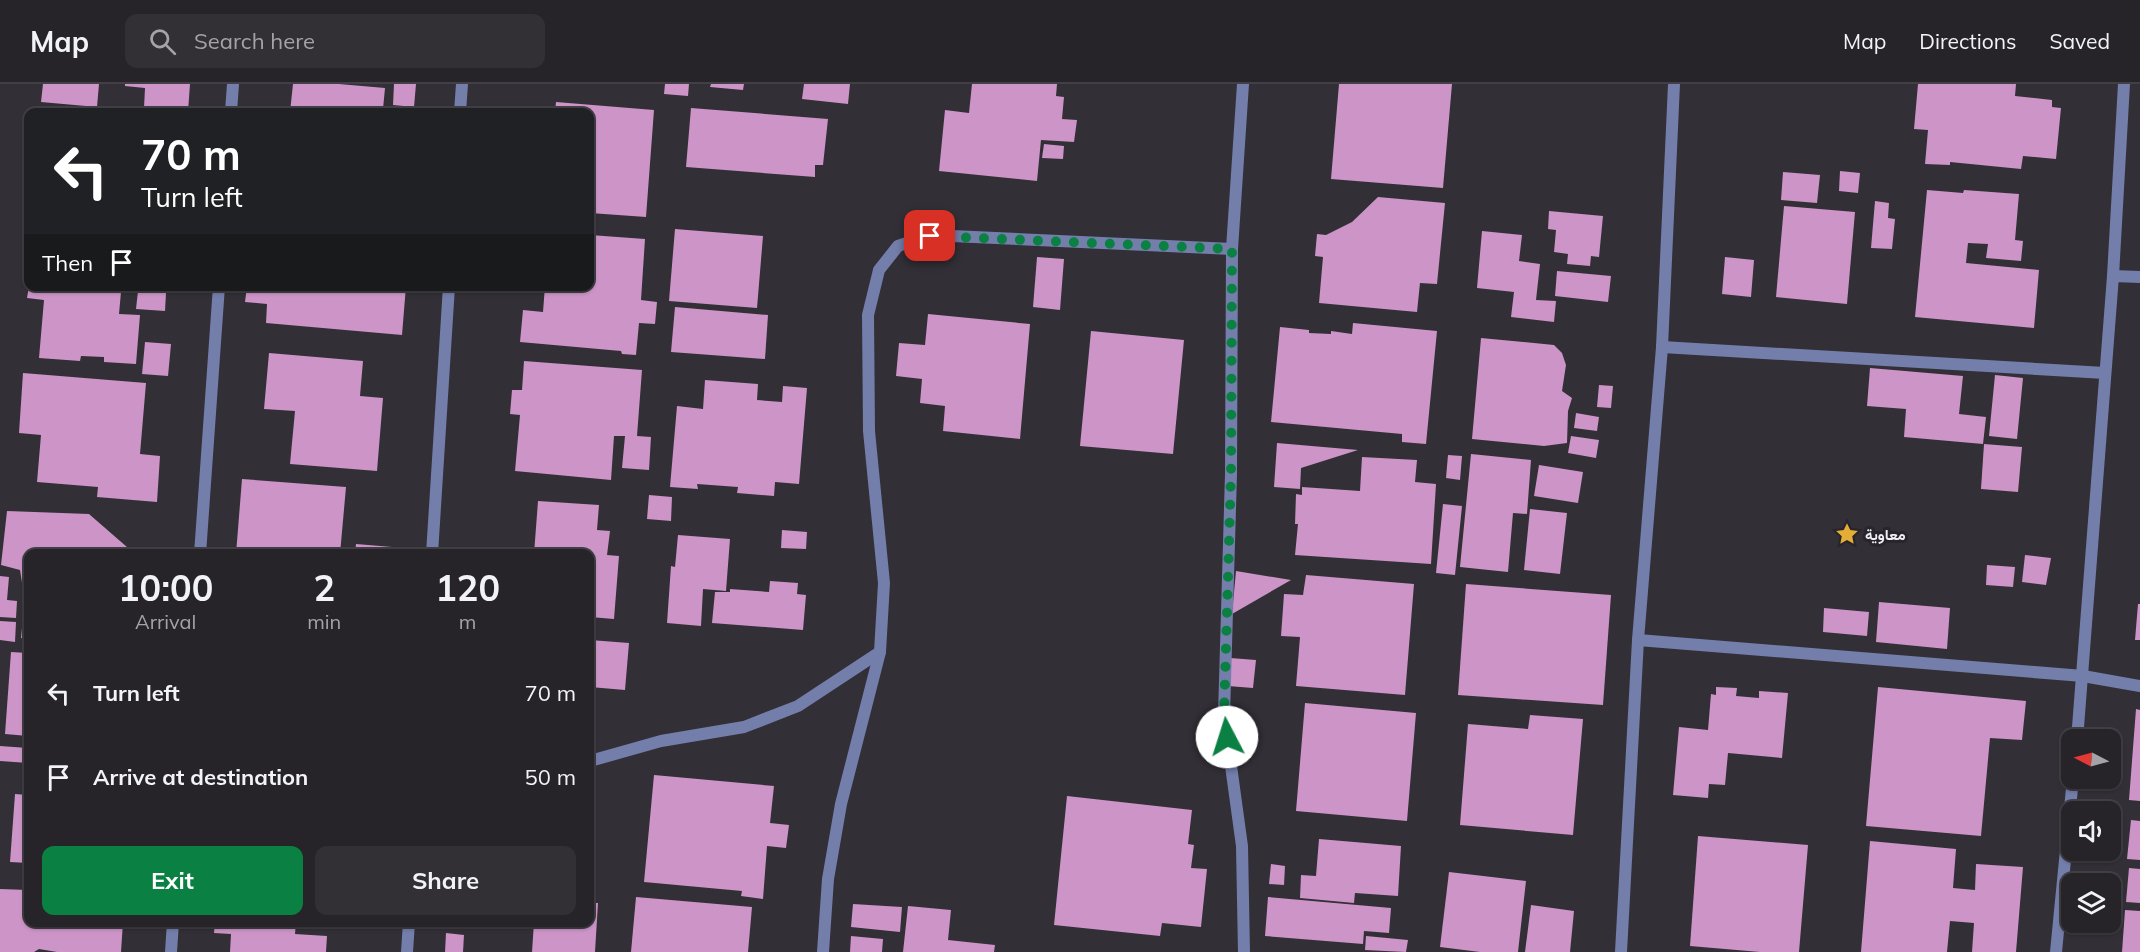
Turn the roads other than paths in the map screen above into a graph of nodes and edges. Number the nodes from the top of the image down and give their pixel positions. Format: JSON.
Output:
{"nodes":[{"id":1,"x":233,"y":84,"type":"edge"},
{"id":2,"x":462,"y":84,"type":"edge"},
{"id":3,"x":1243,"y":84,"type":"edge"},
{"id":4,"x":1674,"y":84,"type":"edge"},
{"id":5,"x":2124,"y":84,"type":"edge"},
{"id":6,"x":231,"y":108,"type":"edge"},
{"id":7,"x":460,"y":108,"type":"edge"},
{"id":8,"x":1232,"y":249,"type":"junction"},
{"id":9,"x":2113,"y":276,"type":"junction"},
{"id":10,"x":2140,"y":277,"type":"edge"},
{"id":11,"x":219,"y":291,"type":"edge"},
{"id":12,"x":449,"y":291,"type":"edge"},
{"id":13,"x":1662,"y":347,"type":"junction"},
{"id":14,"x":2105,"y":373,"type":"junction"},
{"id":15,"x":200,"y":549,"type":"edge"},
{"id":16,"x":432,"y":549,"type":"edge"},
{"id":17,"x":1638,"y":640,"type":"junction"},
{"id":18,"x":879,"y":652,"type":"junction"},
{"id":19,"x":2083,"y":676,"type":"junction"},
{"id":20,"x":2140,"y":686,"type":"edge"},
{"id":21,"x":2078,"y":729,"type":"edge"},
{"id":22,"x":594,"y":759,"type":"edge"},
{"id":23,"x":2072,"y":789,"type":"edge"},
{"id":24,"x":173,"y":927,"type":"edge"},
{"id":25,"x":409,"y":927,"type":"edge"},
{"id":26,"x":171,"y":952,"type":"edge"},
{"id":27,"x":407,"y":952,"type":"edge"},
{"id":28,"x":823,"y":952,"type":"edge"},
{"id":29,"x":1244,"y":952,"type":"edge"},
{"id":30,"x":1621,"y":952,"type":"edge"},
{"id":31,"x":2056,"y":952,"type":"edge"}],
"edges":[{"from":1,"to":6,"type":"street"},
{"from":2,"to":7,"type":"street"},
{"from":3,"to":8,"type":"street"},
{"from":4,"to":13,"type":"street"},
{"from":5,"to":9,"type":"street"},
{"from":8,"to":18,"type":"street"},
{"from":8,"to":29,"type":"street"},
{"from":9,"to":10,"type":"street"},
{"from":9,"to":14,"type":"street"},
{"from":11,"to":15,"type":"street"},
{"from":12,"to":16,"type":"street"},
{"from":13,"to":14,"type":"street"},
{"from":13,"to":17,"type":"street"},
{"from":14,"to":19,"type":"street"},
{"from":17,"to":19,"type":"street"},
{"from":17,"to":30,"type":"street"},
{"from":18,"to":22,"type":"street"},
{"from":18,"to":28,"type":"street"},
{"from":19,"to":20,"type":"street"},
{"from":19,"to":21,"type":"street"},
{"from":23,"to":31,"type":"street"},
{"from":24,"to":26,"type":"street"},
{"from":25,"to":27,"type":"street"}]}
